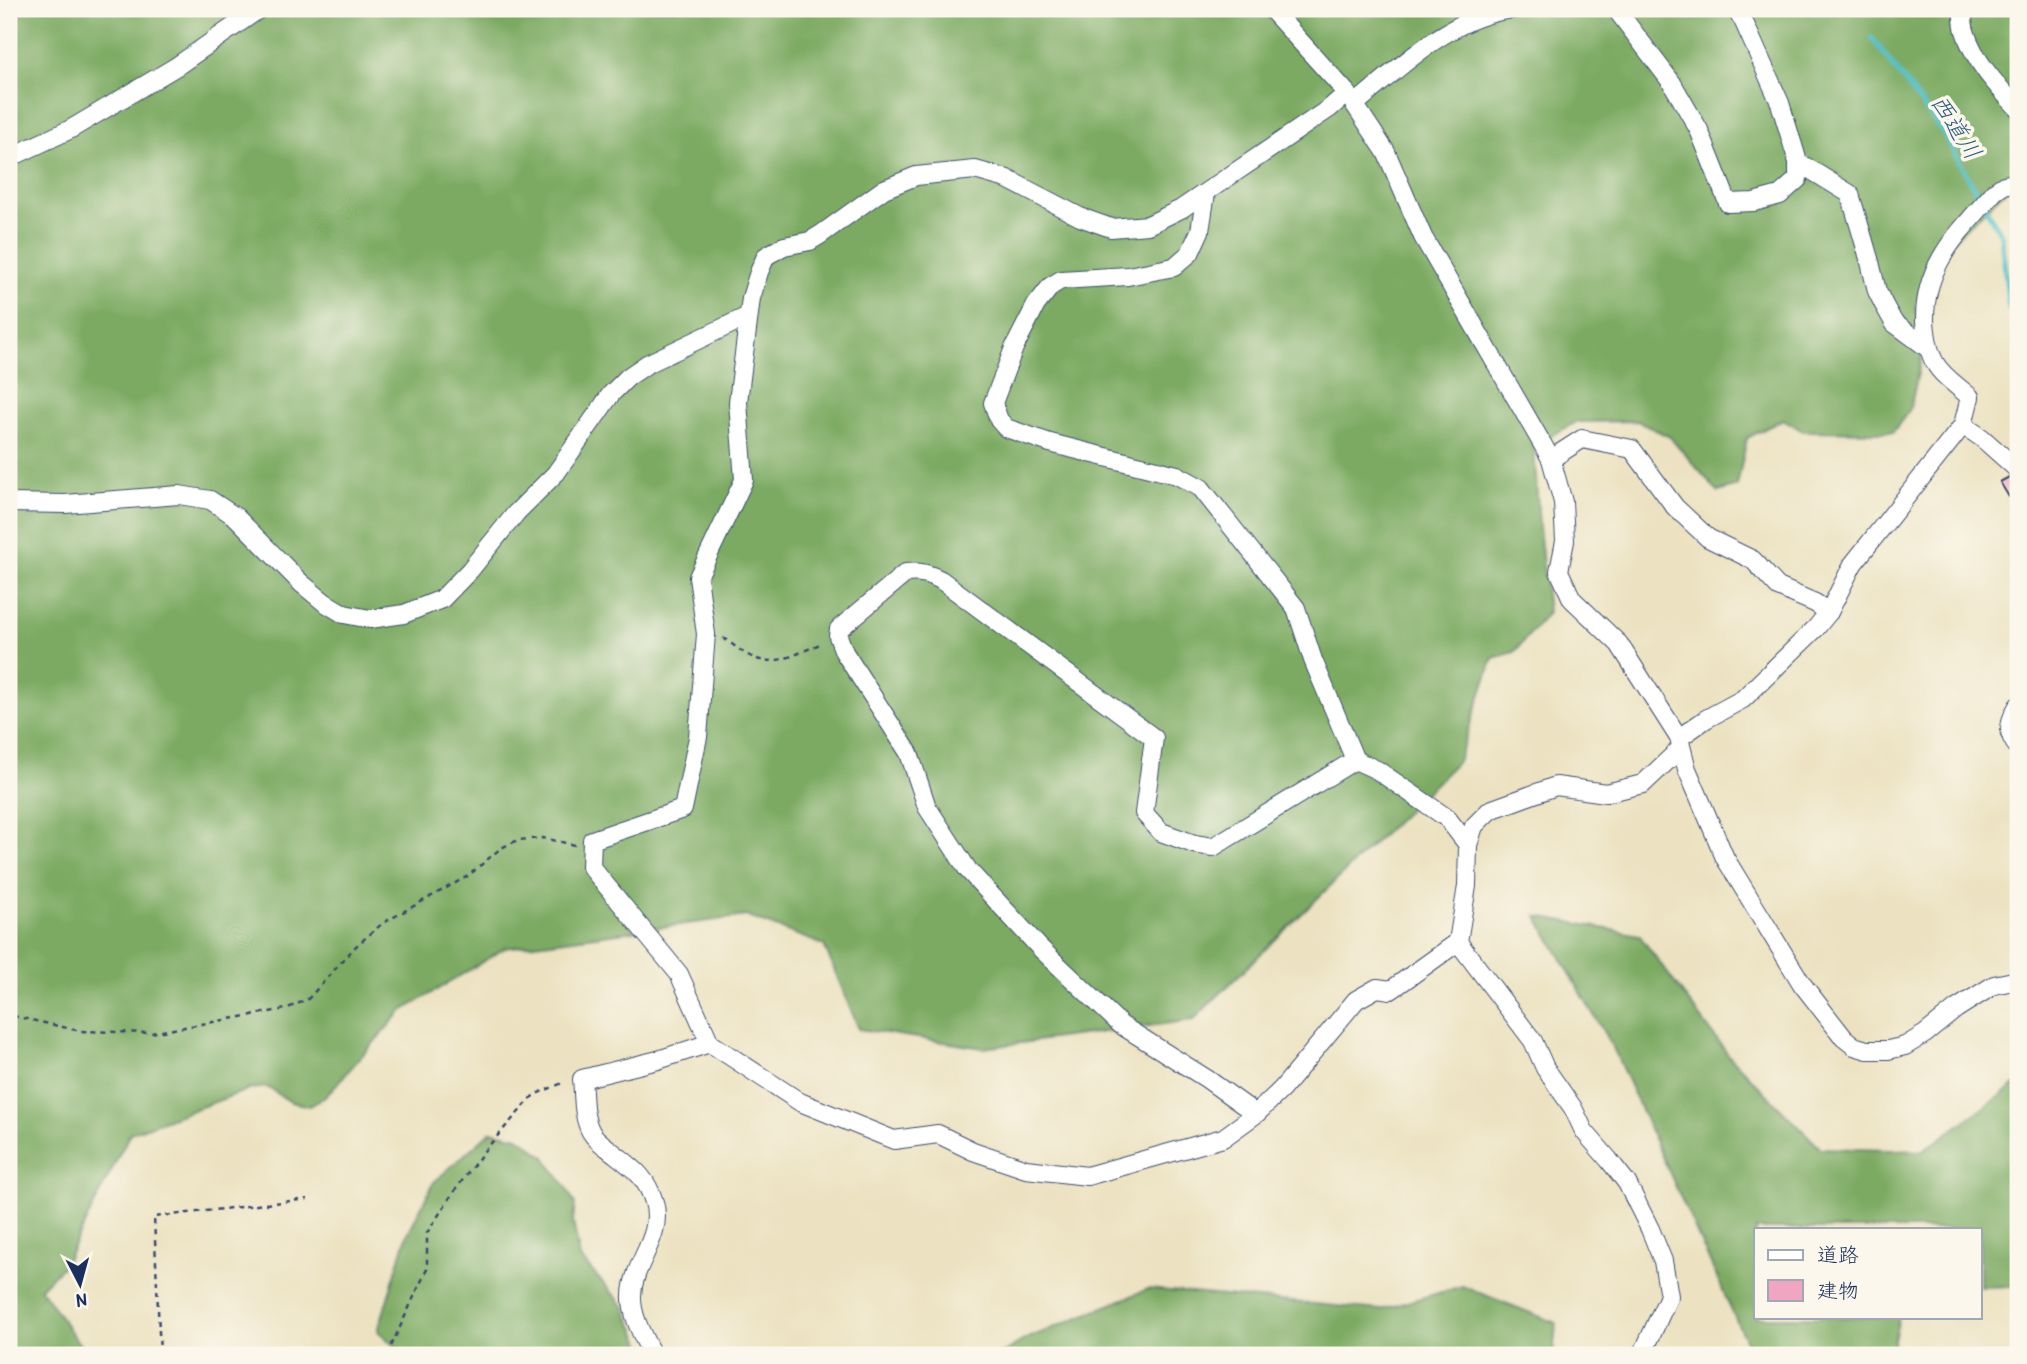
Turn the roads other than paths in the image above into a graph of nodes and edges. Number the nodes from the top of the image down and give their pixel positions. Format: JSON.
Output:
{"nodes":[{"id":1,"x":259,"y":9,"type":"edge"},
{"id":2,"x":1271,"y":9,"type":"edge"},
{"id":3,"x":1514,"y":9,"type":"edge"},
{"id":4,"x":1616,"y":9,"type":"edge"},
{"id":5,"x":1735,"y":9,"type":"edge"},
{"id":6,"x":1962,"y":9,"type":"edge"},
{"id":7,"x":1351,"y":98,"type":"junction"},
{"id":8,"x":2018,"y":108,"type":"edge"},
{"id":9,"x":9,"y":158,"type":"edge"},
{"id":10,"x":1798,"y":162,"type":"junction"},
{"id":11,"x":2018,"y":182,"type":"edge"},
{"id":12,"x":1206,"y":193,"type":"junction"},
{"id":13,"x":748,"y":316,"type":"junction"},
{"id":14,"x":1928,"y":348,"type":"junction"},
{"id":15,"x":1963,"y":425,"type":"junction"},
{"id":16,"x":1551,"y":459,"type":"junction"},
{"id":17,"x":2018,"y":470,"type":"edge"},
{"id":18,"x":9,"y":503,"type":"edge"},
{"id":19,"x":1829,"y":612,"type":"junction"},
{"id":20,"x":2018,"y":706,"type":"edge"},
{"id":21,"x":1680,"y":743,"type":"junction"},
{"id":22,"x":2018,"y":747,"type":"edge"},
{"id":23,"x":1354,"y":760,"type":"junction"},
{"id":24,"x":1468,"y":845,"type":"junction"},
{"id":25,"x":1458,"y":942,"type":"junction"},
{"id":26,"x":2018,"y":980,"type":"edge"},
{"id":27,"x":709,"y":1043,"type":"junction"},
{"id":28,"x":1256,"y":1114,"type":"junction"},
{"id":29,"x":652,"y":1355,"type":"edge"},
{"id":30,"x":1642,"y":1355,"type":"edge"}],
"edges":[{"from":1,"to":9,"type":"street"},
{"from":2,"to":7,"type":"street"},
{"from":3,"to":7,"type":"street"},
{"from":4,"to":10,"type":"street"},
{"from":5,"to":10,"type":"street"},
{"from":6,"to":8,"type":"street"},
{"from":7,"to":12,"type":"street"},
{"from":7,"to":16,"type":"street"},
{"from":10,"to":14,"type":"street"},
{"from":11,"to":14,"type":"street"},
{"from":12,"to":13,"type":"street"},
{"from":12,"to":23,"type":"street"},
{"from":13,"to":18,"type":"street"},
{"from":13,"to":27,"type":"street"},
{"from":14,"to":15,"type":"street"},
{"from":15,"to":17,"type":"street"},
{"from":15,"to":19,"type":"street"},
{"from":16,"to":19,"type":"street"},
{"from":16,"to":21,"type":"street"},
{"from":19,"to":21,"type":"street"},
{"from":20,"to":22,"type":"street"},
{"from":21,"to":24,"type":"street"},
{"from":21,"to":26,"type":"street"},
{"from":23,"to":24,"type":"street"},
{"from":23,"to":28,"type":"street"},
{"from":24,"to":25,"type":"street"},
{"from":25,"to":28,"type":"street"},
{"from":25,"to":30,"type":"street"},
{"from":27,"to":28,"type":"street"},
{"from":27,"to":29,"type":"street"}]}
